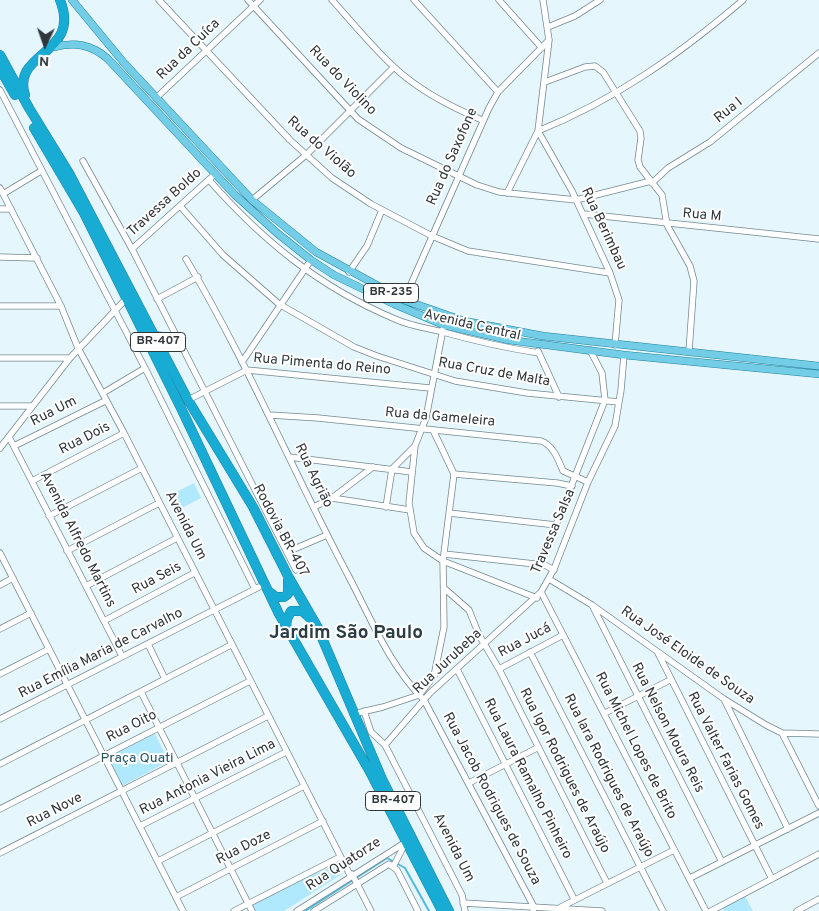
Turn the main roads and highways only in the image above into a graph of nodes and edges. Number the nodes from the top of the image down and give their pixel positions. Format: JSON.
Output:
{"nodes":[{"id":1,"x":60,"y":0,"type":"edge"},
{"id":2,"x":72,"y":0,"type":"edge"},
{"id":3,"x":54,"y":47,"type":"junction"},
{"id":4,"x":0,"y":55,"type":"edge"},
{"id":5,"x":0,"y":69,"type":"edge"},
{"id":6,"x":29,"y":108,"type":"junction"},
{"id":7,"x":464,"y":321,"type":"junction"},
{"id":8,"x":462,"y":330,"type":"junction"},
{"id":9,"x":819,"y":366,"type":"edge"},
{"id":10,"x":819,"y":374,"type":"edge"},
{"id":11,"x":288,"y":576,"type":"junction"},
{"id":12,"x":268,"y":591,"type":"junction"},
{"id":13,"x":317,"y":626,"type":"junction"},
{"id":14,"x":286,"y":628,"type":"junction"},
{"id":15,"x":442,"y":911,"type":"edge"},
{"id":16,"x":449,"y":911,"type":"edge"}],
"edges":[{"from":1,"to":3,"type":"highway"},
{"from":2,"to":7,"type":"main road","name":"BR-235","number":"BR-235"},
{"from":3,"to":6,"type":"highway"},
{"from":3,"to":8,"type":"main road","name":"BR-235","number":"BR-235"},
{"from":4,"to":6,"type":"highway","name":"Rodovia BR-407"},
{"from":5,"to":12,"type":"highway","number":"BR-407"},
{"from":6,"to":11,"type":"highway","name":"Rodovia BR-407","number":"BR-407"},
{"from":7,"to":8,"type":"main road"},
{"from":7,"to":9,"type":"main road","name":"BR-235","number":"BR-235"},
{"from":8,"to":10,"type":"main road","name":"BR-235","number":"BR-235"},
{"from":11,"to":12,"type":"highway"},
{"from":11,"to":13,"type":"highway","name":"Rodovia BR-407","number":"BR-407"},
{"from":12,"to":14,"type":"highway","number":"BR-407"},
{"from":13,"to":14,"type":"highway"},
{"from":13,"to":16,"type":"highway","name":"Rodovia BR-407","number":"BR-407"},
{"from":14,"to":15,"type":"highway","number":"BR-407"}]}
